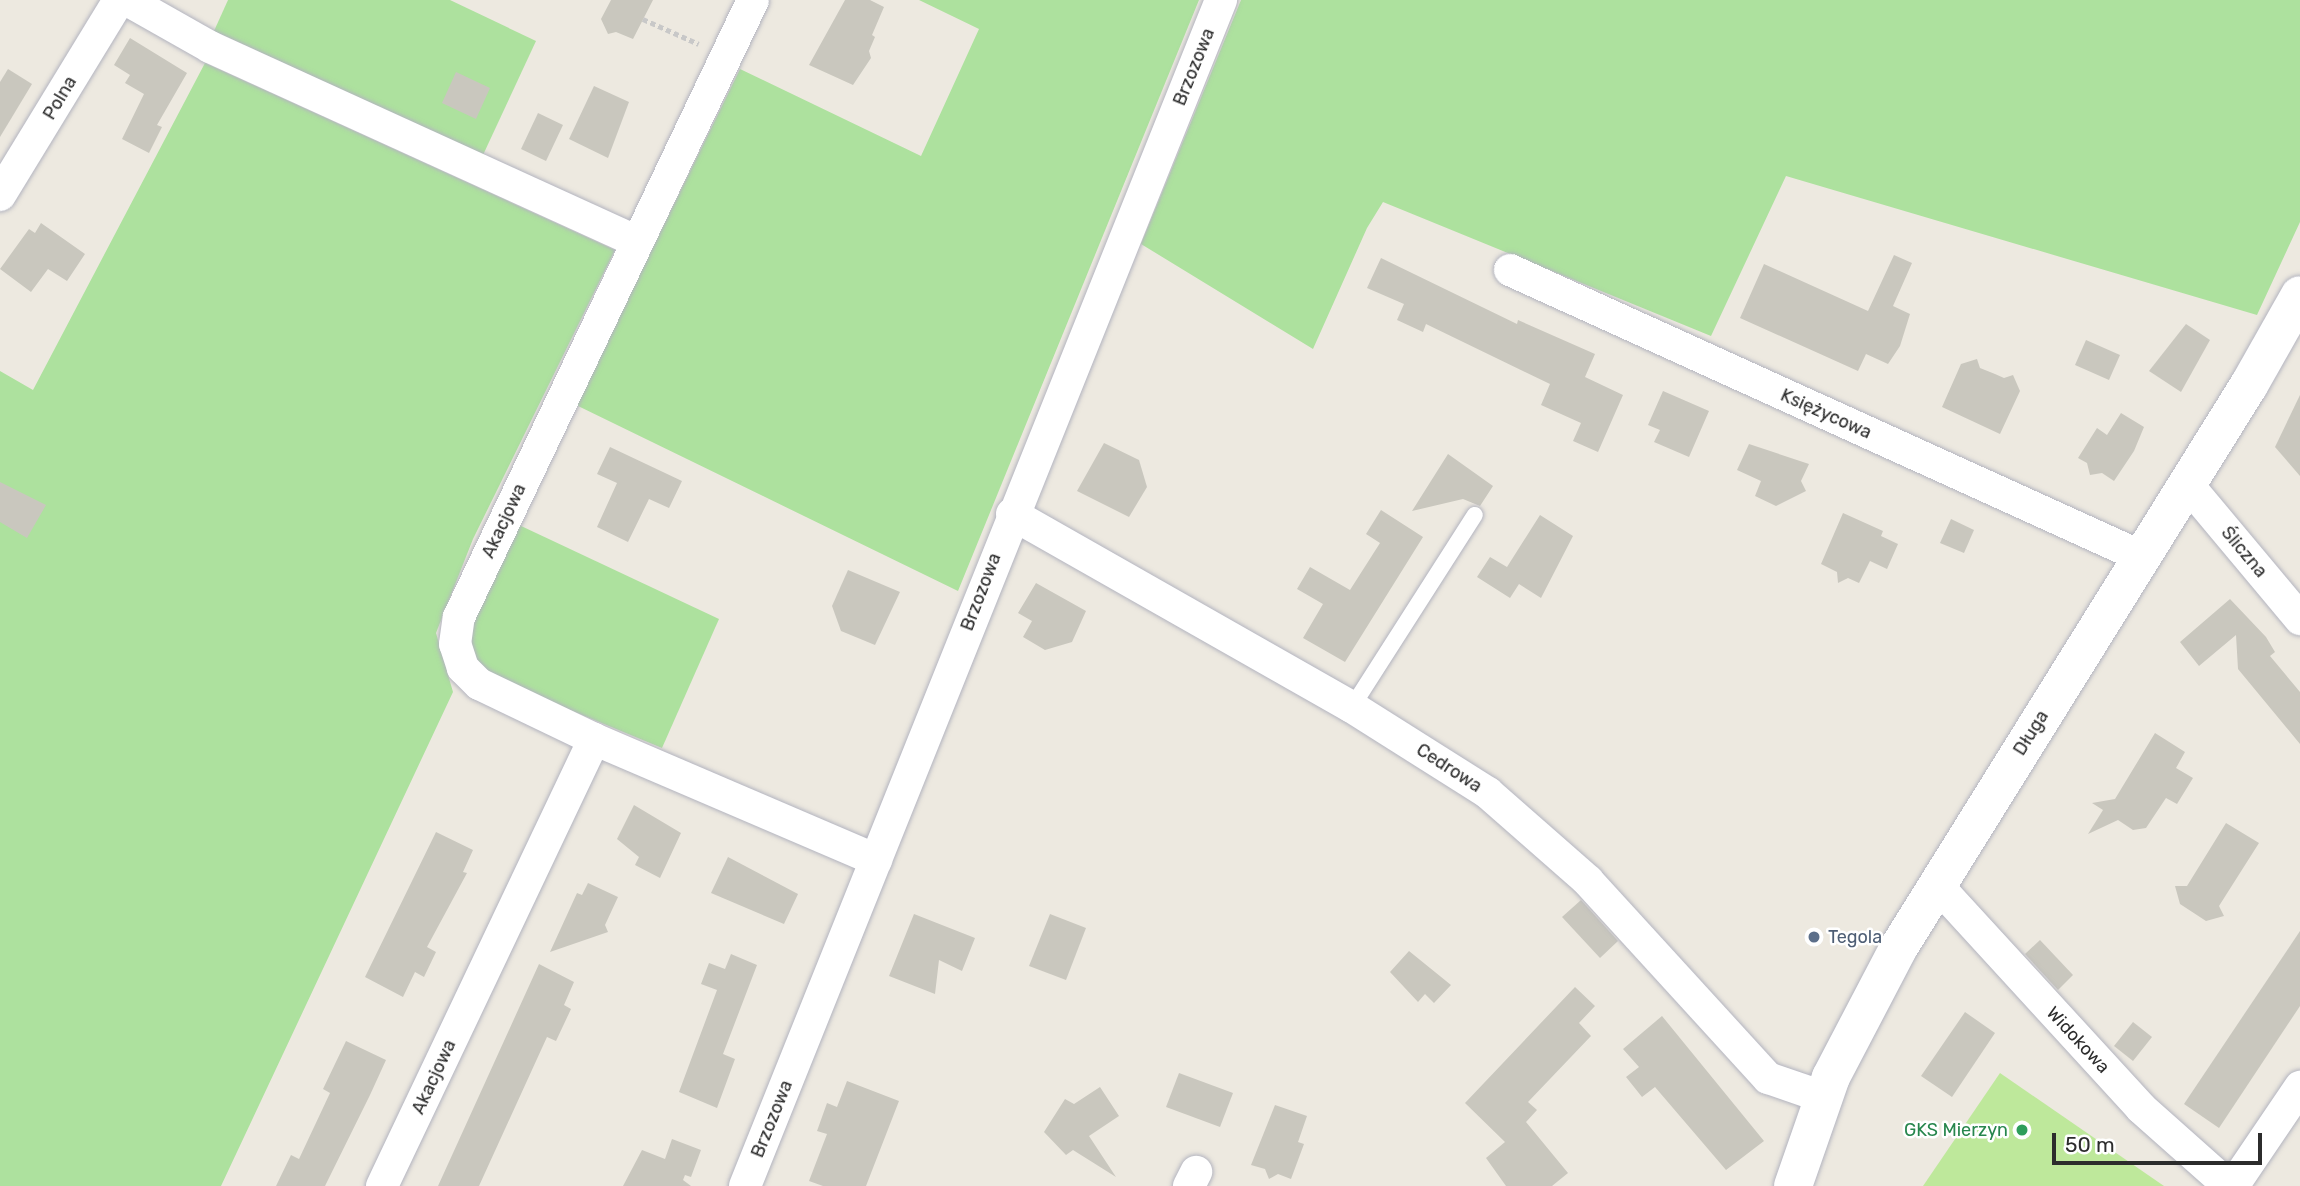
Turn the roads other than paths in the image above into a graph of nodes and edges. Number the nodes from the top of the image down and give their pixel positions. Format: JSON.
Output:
{"nodes":[{"id":1,"x":119,"y":0,"type":"edge"},
{"id":2,"x":127,"y":0,"type":"edge"},
{"id":3,"x":1221,"y":0,"type":"edge"},
{"id":4,"x":748,"y":1,"type":"edge"},
{"id":5,"x":0,"y":195,"type":"edge"},
{"id":6,"x":636,"y":241,"type":"junction"},
{"id":7,"x":1510,"y":271,"type":"dead end"},
{"id":8,"x":2300,"y":295,"type":"edge"},
{"id":9,"x":2188,"y":485,"type":"junction"},
{"id":10,"x":1012,"y":514,"type":"junction"},
{"id":11,"x":1475,"y":515,"type":"dead end"},
{"id":12,"x":2142,"y":557,"type":"junction"},
{"id":13,"x":2300,"y":619,"type":"edge"},
{"id":14,"x":1352,"y":707,"type":"junction"},
{"id":15,"x":594,"y":739,"type":"junction"},
{"id":16,"x":876,"y":860,"type":"junction"},
{"id":17,"x":1934,"y":888,"type":"junction"},
{"id":18,"x":1823,"y":1097,"type":"junction"},
{"id":19,"x":2295,"y":1105,"type":"edge"},
{"id":20,"x":383,"y":1186,"type":"edge"},
{"id":21,"x":745,"y":1186,"type":"edge"},
{"id":22,"x":1793,"y":1186,"type":"edge"},
{"id":23,"x":2231,"y":1186,"type":"edge"}],
"edges":[{"from":1,"to":5,"type":"street","name":"Polna"},
{"from":2,"to":6,"type":"street"},
{"from":3,"to":10,"type":"street","name":"Brzozowa"},
{"from":4,"to":6,"type":"street","name":"Akacjowa"},
{"from":6,"to":15,"type":"street","name":"Akacjowa"},
{"from":7,"to":12,"type":"street","name":"Księżycowa"},
{"from":8,"to":9,"type":"street","name":"Długa"},
{"from":9,"to":12,"type":"street","name":"Długa"},
{"from":9,"to":13,"type":"street","name":"Śliczna"},
{"from":10,"to":14,"type":"street","name":"Cedrowa"},
{"from":10,"to":16,"type":"street","name":"Brzozowa"},
{"from":11,"to":14,"type":"lane"},
{"from":12,"to":17,"type":"street","name":"Długa"},
{"from":14,"to":18,"type":"street","name":"Cedrowa"},
{"from":15,"to":16,"type":"street","name":"Akacjowa"},
{"from":15,"to":20,"type":"street","name":"Akacjowa"},
{"from":16,"to":21,"type":"street","name":"Brzozowa"},
{"from":17,"to":18,"type":"street","name":"Długa"},
{"from":17,"to":23,"type":"street","name":"Widokowa"},
{"from":18,"to":22,"type":"street","name":"Długa"},
{"from":19,"to":23,"type":"street","name":"Widokowa"}]}
